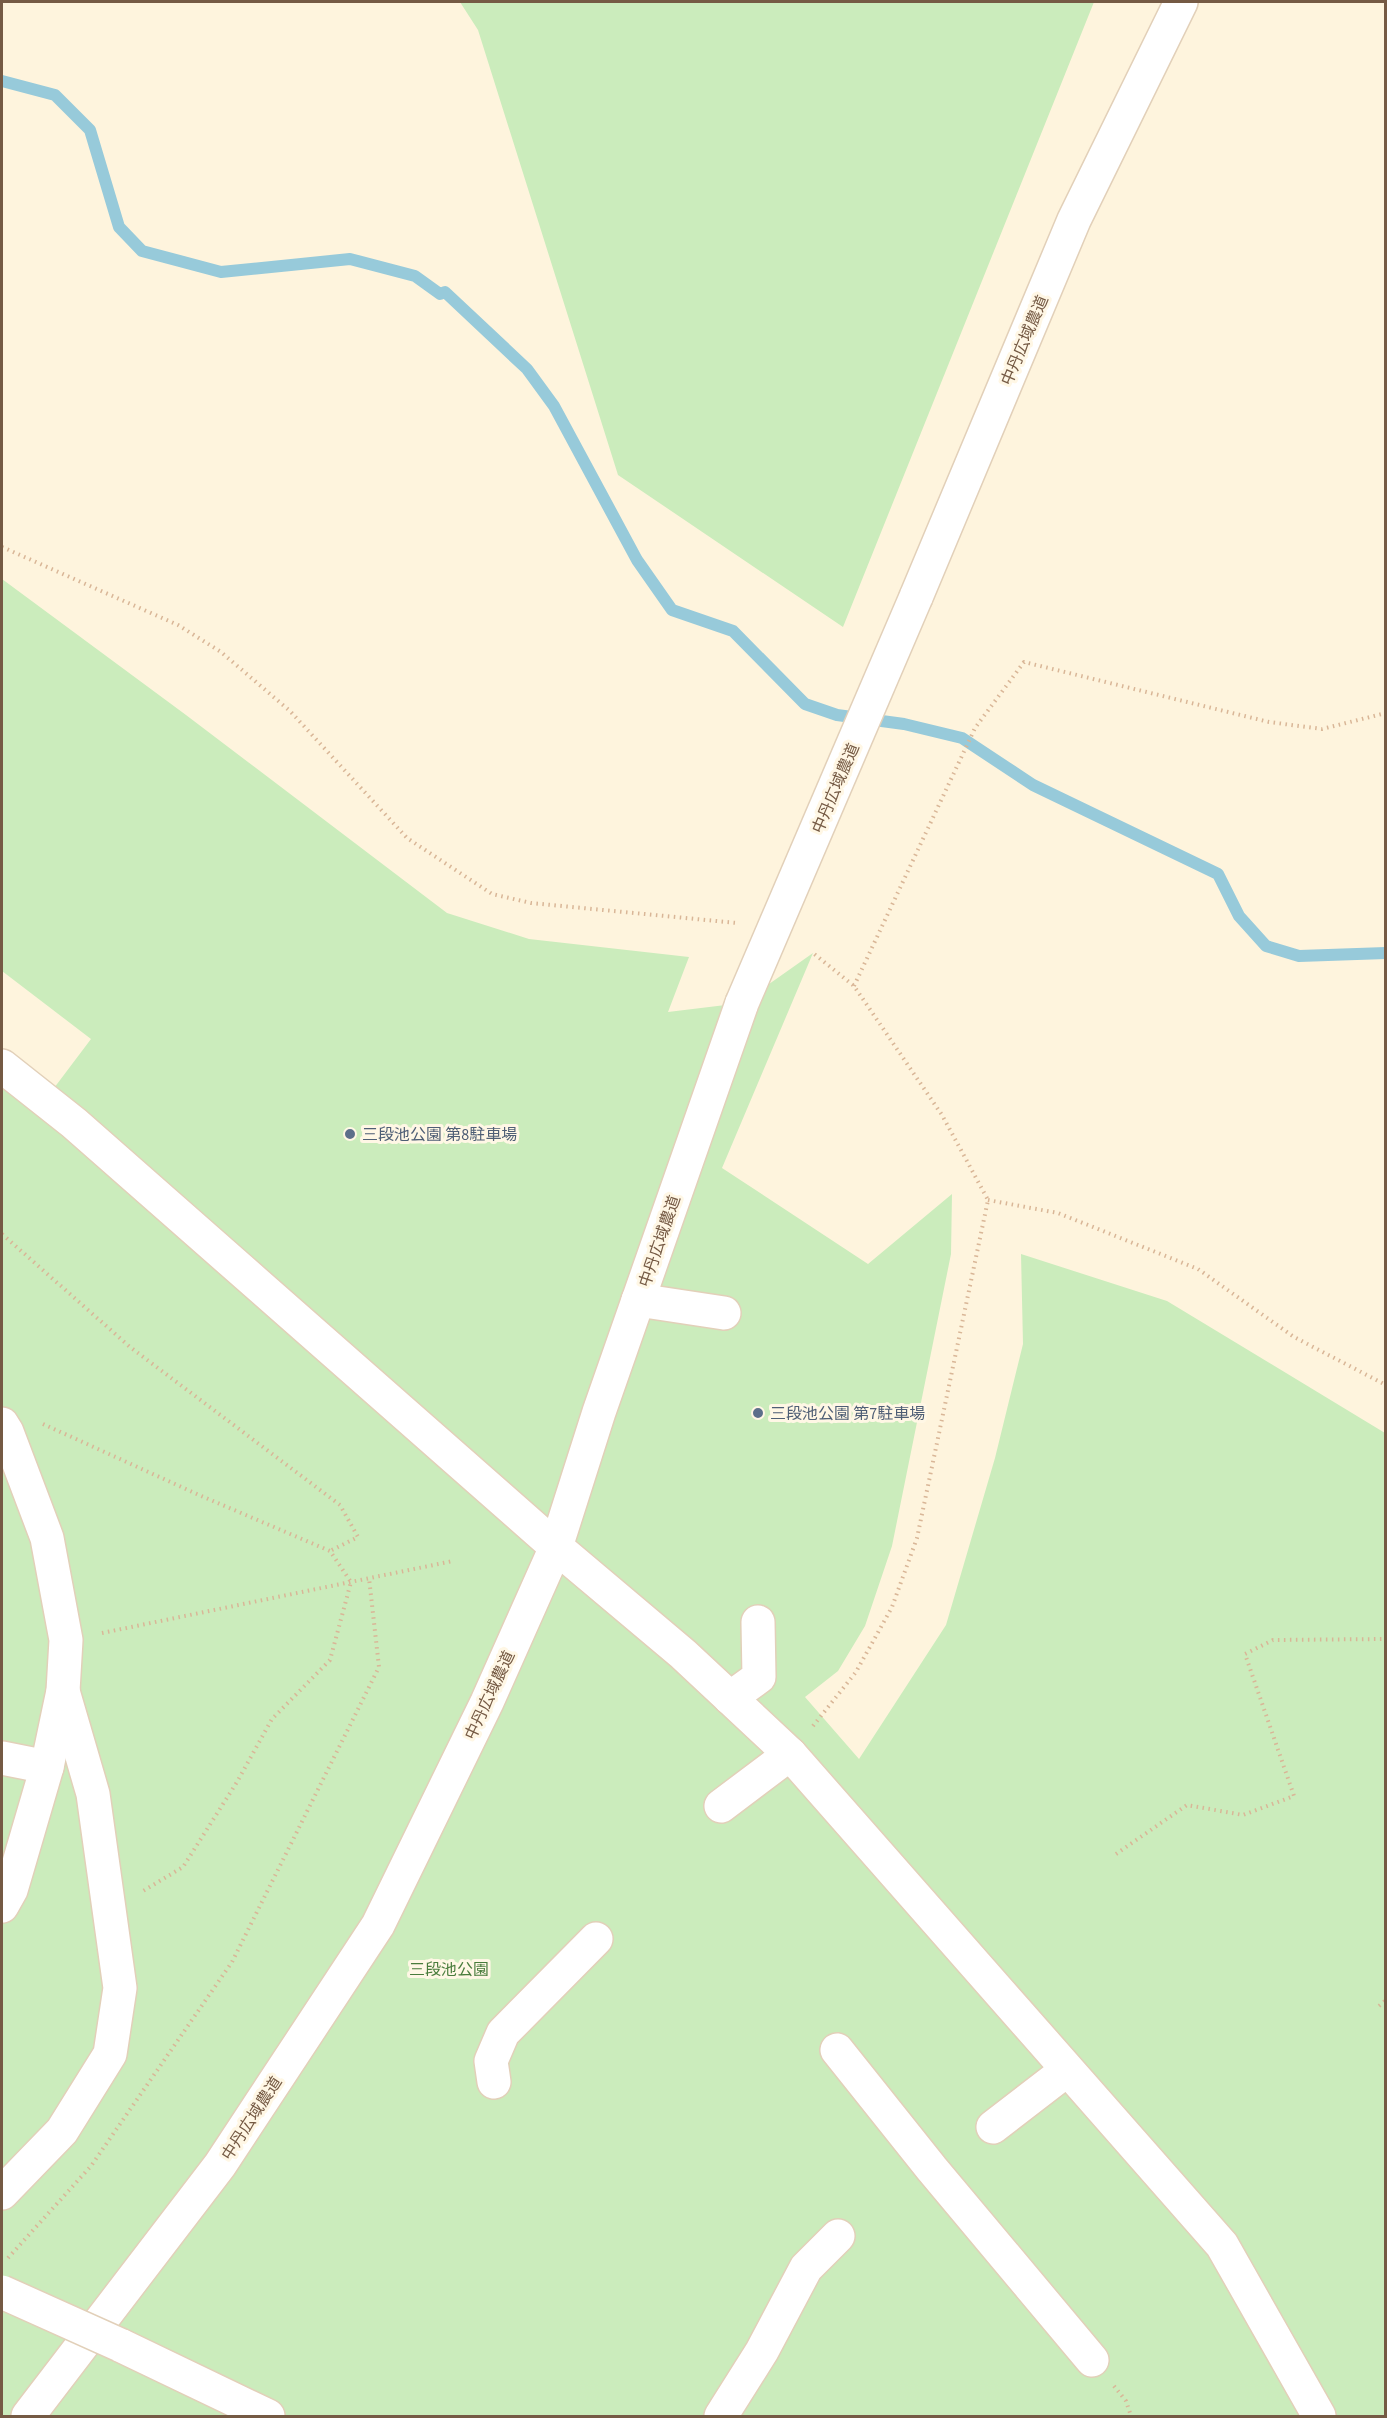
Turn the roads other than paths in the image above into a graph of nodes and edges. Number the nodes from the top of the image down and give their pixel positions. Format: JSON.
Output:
{"nodes":[{"id":1,"x":1181,"y":2,"type":"edge"},
{"id":2,"x":2,"y":1066,"type":"edge"},
{"id":3,"x":638,"y":1300,"type":"junction"},
{"id":4,"x":724,"y":1313,"type":"dead end"},
{"id":5,"x":2,"y":1424,"type":"edge"},
{"id":6,"x":556,"y":1547,"type":"junction"},
{"id":7,"x":758,"y":1622,"type":"dead end"},
{"id":8,"x":63,"y":1691,"type":"junction"},
{"id":9,"x":730,"y":1698,"type":"junction"},
{"id":10,"x":790,"y":1754,"type":"junction"},
{"id":11,"x":2,"y":1758,"type":"edge"},
{"id":12,"x":47,"y":1767,"type":"junction"},
{"id":13,"x":721,"y":1806,"type":"dead end"},
{"id":14,"x":2,"y":1906,"type":"edge"},
{"id":15,"x":596,"y":1939,"type":"dead end"},
{"id":16,"x":837,"y":2050,"type":"dead end"},
{"id":17,"x":1067,"y":2070,"type":"junction"},
{"id":18,"x":494,"y":2082,"type":"dead end"},
{"id":19,"x":993,"y":2127,"type":"dead end"},
{"id":20,"x":2,"y":2193,"type":"edge"},
{"id":21,"x":838,"y":2236,"type":"dead end"},
{"id":22,"x":2,"y":2292,"type":"edge"},
{"id":23,"x":1092,"y":2360,"type":"dead end"},
{"id":24,"x":28,"y":2416,"type":"edge"},
{"id":25,"x":268,"y":2416,"type":"edge"},
{"id":26,"x":721,"y":2416,"type":"edge"},
{"id":27,"x":1319,"y":2416,"type":"edge"}],
"edges":[{"from":1,"to":3,"type":"street","name":"中丹広域農道","bridge":true},
{"from":2,"to":6,"type":"street"},
{"from":3,"to":4,"type":"street"},
{"from":3,"to":6,"type":"street","name":"中丹広域農道"},
{"from":5,"to":8,"type":"street"},
{"from":6,"to":9,"type":"street"},
{"from":6,"to":24,"type":"street","name":"中丹広域農道"},
{"from":7,"to":9,"type":"street"},
{"from":8,"to":12,"type":"street"},
{"from":8,"to":20,"type":"street"},
{"from":9,"to":10,"type":"street"},
{"from":10,"to":13,"type":"street"},
{"from":10,"to":17,"type":"street"},
{"from":11,"to":12,"type":"street"},
{"from":12,"to":14,"type":"street"},
{"from":15,"to":18,"type":"street"},
{"from":16,"to":23,"type":"street"},
{"from":17,"to":19,"type":"street"},
{"from":17,"to":27,"type":"street"},
{"from":21,"to":26,"type":"street"},
{"from":22,"to":25,"type":"street","bridge":true}]}
